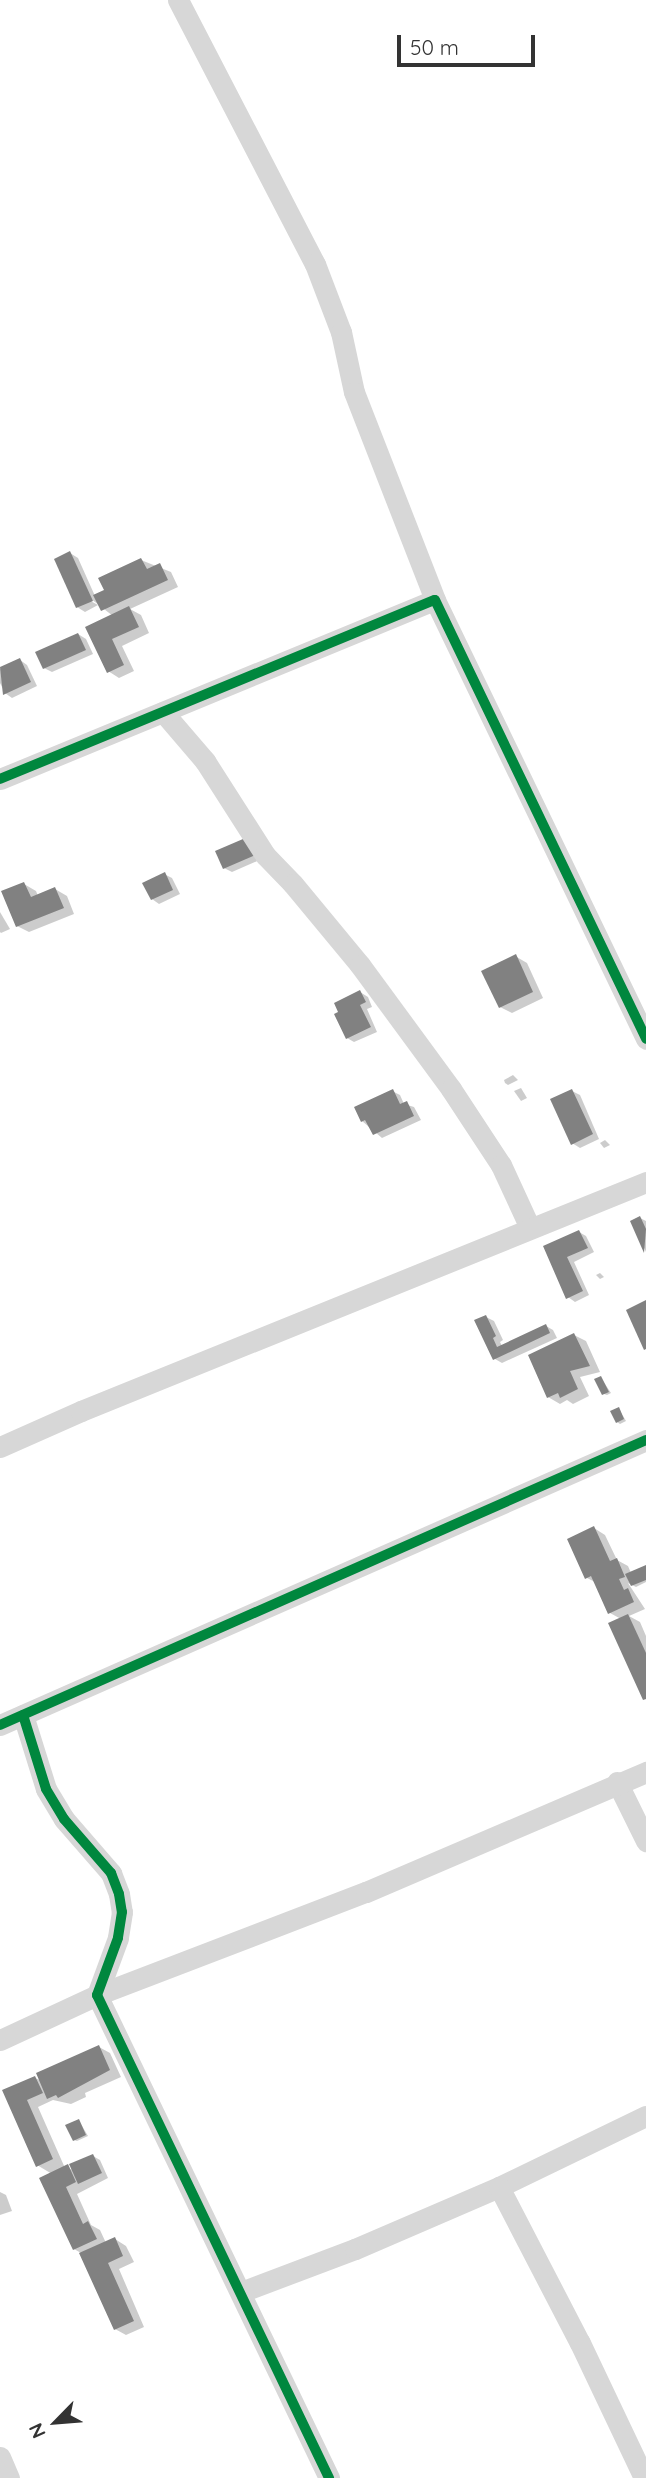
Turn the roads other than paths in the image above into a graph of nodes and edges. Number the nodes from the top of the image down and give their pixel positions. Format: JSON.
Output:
{"nodes":[{"id":1,"x":178,"y":0,"type":"edge"},
{"id":2,"x":435,"y":600,"type":"junction"},
{"id":3,"x":163,"y":712,"type":"junction"},
{"id":4,"x":0,"y":779,"type":"edge"},
{"id":5,"x":646,"y":1040,"type":"edge"},
{"id":6,"x":646,"y":1182,"type":"edge"},
{"id":7,"x":530,"y":1228,"type":"junction"},
{"id":8,"x":646,"y":1440,"type":"edge"},
{"id":9,"x":0,"y":1447,"type":"edge"},
{"id":10,"x":23,"y":1715,"type":"junction"},
{"id":11,"x":0,"y":1725,"type":"edge"},
{"id":12,"x":646,"y":1772,"type":"edge"},
{"id":13,"x":617,"y":1782,"type":"junction"},
{"id":14,"x":646,"y":1841,"type":"edge"},
{"id":15,"x":97,"y":1995,"type":"junction"},
{"id":16,"x":0,"y":2040,"type":"edge"},
{"id":17,"x":646,"y":2116,"type":"edge"},
{"id":18,"x":499,"y":2188,"type":"junction"},
{"id":19,"x":242,"y":2292,"type":"junction"},
{"id":20,"x":0,"y":2457,"type":"edge"},
{"id":21,"x":9,"y":2478,"type":"edge"},
{"id":22,"x":329,"y":2478,"type":"edge"},
{"id":23,"x":644,"y":2478,"type":"edge"}],
"edges":[{"from":1,"to":2,"type":"street"},
{"from":2,"to":3,"type":"street"},
{"from":2,"to":5,"type":"street"},
{"from":3,"to":4,"type":"street"},
{"from":3,"to":7,"type":"street"},
{"from":6,"to":7,"type":"street"},
{"from":7,"to":9,"type":"street"},
{"from":8,"to":10,"type":"street"},
{"from":10,"to":11,"type":"street"},
{"from":10,"to":15,"type":"street"},
{"from":12,"to":13,"type":"street"},
{"from":13,"to":14,"type":"street"},
{"from":13,"to":15,"type":"street"},
{"from":15,"to":16,"type":"street"},
{"from":15,"to":19,"type":"street"},
{"from":17,"to":18,"type":"street"},
{"from":18,"to":19,"type":"street"},
{"from":18,"to":23,"type":"street"},
{"from":19,"to":22,"type":"street"},
{"from":20,"to":21,"type":"street"}]}
